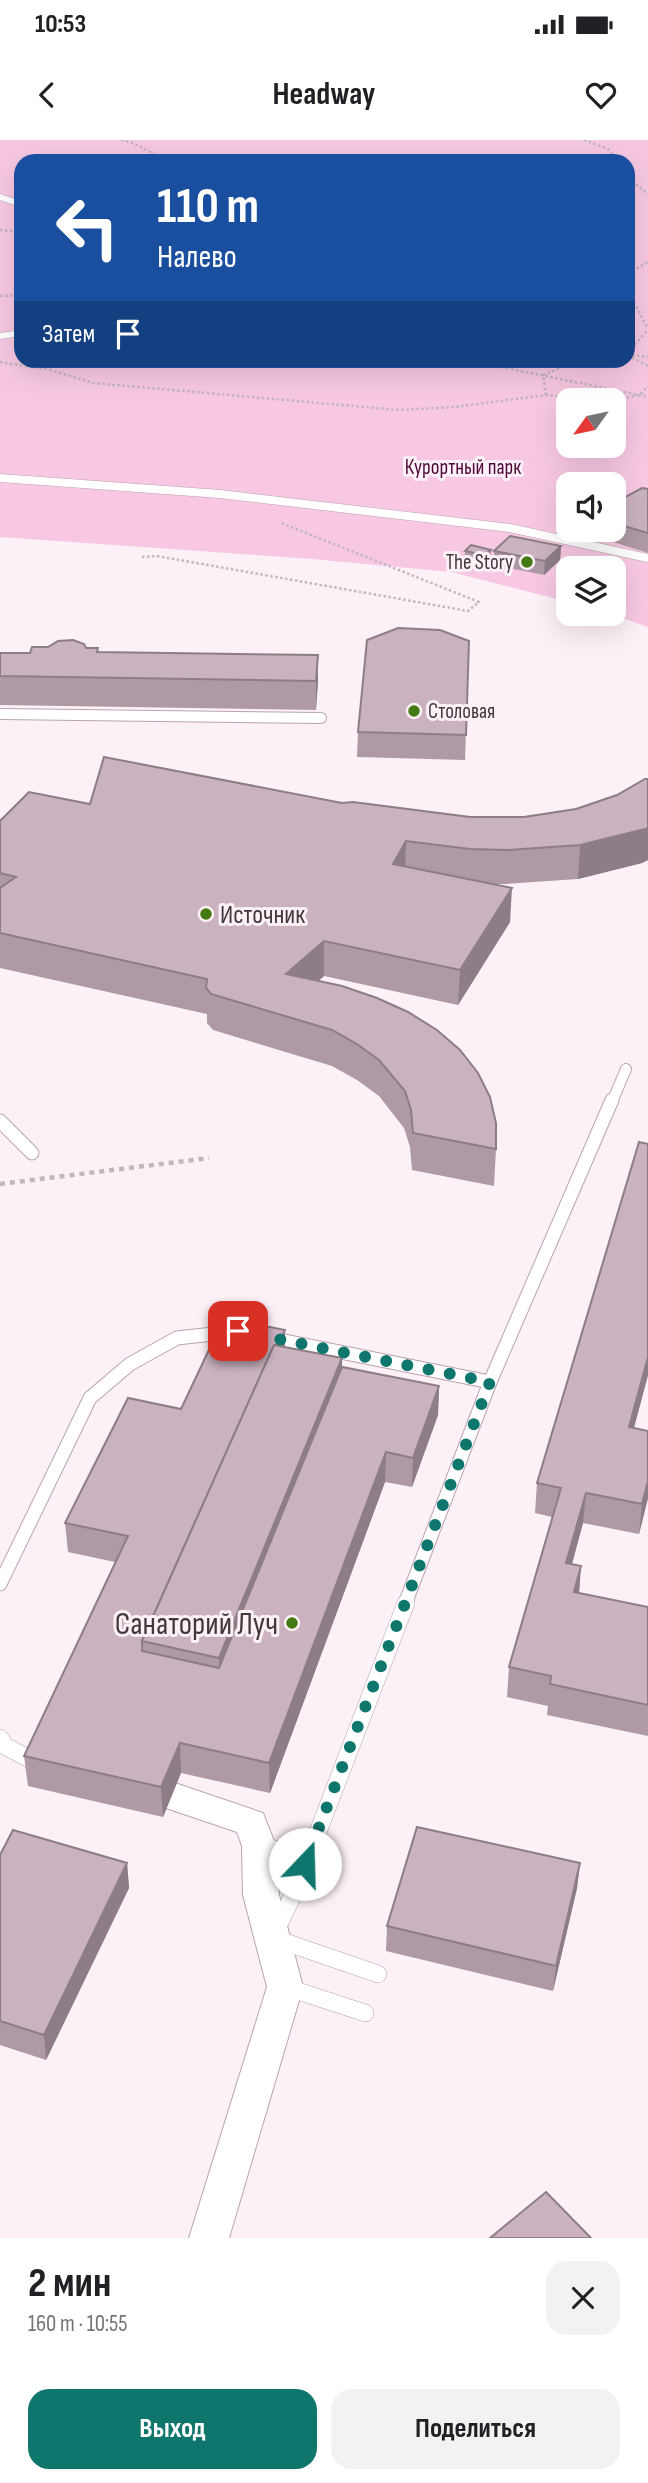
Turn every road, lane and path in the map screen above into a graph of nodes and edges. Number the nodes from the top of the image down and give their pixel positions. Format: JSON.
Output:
{"nodes":[{"id":1,"x":121,"y":140,"type":"edge"},
{"id":2,"x":584,"y":140,"type":"edge"},
{"id":3,"x":154,"y":154,"type":"edge"},
{"id":4,"x":611,"y":154,"type":"edge"},
{"id":5,"x":635,"y":305,"type":"edge"},
{"id":6,"x":648,"y":329,"type":"edge"},
{"id":7,"x":635,"y":345,"type":"edge"},
{"id":8,"x":38,"y":368,"type":"edge"},
{"id":9,"x":510,"y":368,"type":"edge"},
{"id":10,"x":559,"y":368,"type":"edge"},
{"id":11,"x":543,"y":374,"type":"junction"},
{"id":12,"x":648,"y":386,"type":"edge"},
{"id":13,"x":546,"y":395,"type":"junction"},
{"id":14,"x":640,"y":395,"type":"junction"},
{"id":15,"x":556,"y":396,"type":"edge"},
{"id":16,"x":648,"y":397,"type":"edge"},
{"id":17,"x":626,"y":398,"type":"edge"},
{"id":18,"x":0,"y":478,"type":"edge"},
{"id":19,"x":273,"y":520,"type":"dead end"},
{"id":20,"x":142,"y":557,"type":"dead end"},
{"id":21,"x":648,"y":558,"type":"edge"},
{"id":22,"x":0,"y":714,"type":"edge"},
{"id":23,"x":321,"y":718,"type":"dead end"},
{"id":24,"x":626,"y":1069,"type":"dead end"},
{"id":25,"x":0,"y":1121,"type":"edge"},
{"id":26,"x":32,"y":1153,"type":"dead end"},
{"id":27,"x":209,"y":1158,"type":"dead end"},
{"id":28,"x":0,"y":1184,"type":"edge"},
{"id":29,"x":490,"y":1382,"type":"junction"},
{"id":30,"x":0,"y":1584,"type":"edge"},
{"id":31,"x":0,"y":1738,"type":"edge"},
{"id":32,"x":38,"y":1763,"type":"edge"},
{"id":33,"x":172,"y":1797,"type":"dead end"},
{"id":34,"x":272,"y":1938,"type":"junction"},
{"id":35,"x":378,"y":1974,"type":"dead end"},
{"id":36,"x":285,"y":1987,"type":"junction"},
{"id":37,"x":365,"y":2013,"type":"dead end"},
{"id":38,"x":209,"y":2238,"type":"edge"}],
"edges":[{"from":1,"to":3,"type":"path"},
{"from":2,"to":4,"type":"path"},
{"from":5,"to":6,"type":"path"},
{"from":6,"to":7,"type":"path"},
{"from":8,"to":13,"type":"path"},
{"from":9,"to":11,"type":"path"},
{"from":10,"to":11,"type":"path"},
{"from":11,"to":13,"type":"path"},
{"from":11,"to":14,"type":"path"},
{"from":12,"to":14,"type":"path"},
{"from":13,"to":15,"type":"path"},
{"from":14,"to":16,"type":"path"},
{"from":14,"to":17,"type":"path"},
{"from":18,"to":21,"type":"lane"},
{"from":19,"to":20,"type":"path"},
{"from":22,"to":23,"type":"lane"},
{"from":24,"to":29,"type":"lane"},
{"from":25,"to":26,"type":"lane"},
{"from":27,"to":28,"type":"path"},
{"from":29,"to":30,"type":"lane"},
{"from":29,"to":34,"type":"lane"},
{"from":31,"to":32,"type":"lane"},
{"from":33,"to":34,"type":"street"},
{"from":34,"to":35,"type":"lane"},
{"from":34,"to":36,"type":"street"},
{"from":36,"to":37,"type":"lane"},
{"from":36,"to":38,"type":"street"}]}
